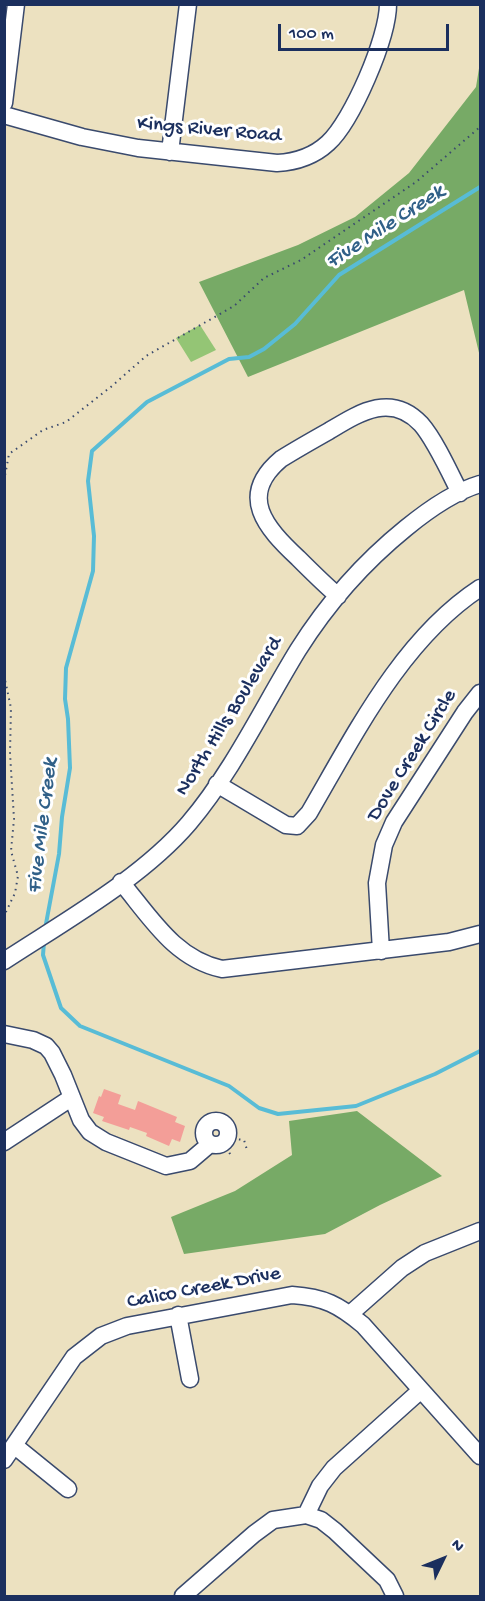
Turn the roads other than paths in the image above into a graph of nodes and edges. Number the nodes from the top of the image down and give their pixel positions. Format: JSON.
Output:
{"nodes":[{"id":1,"x":16,"y":4,"type":"edge"},
{"id":2,"x":188,"y":4,"type":"edge"},
{"id":3,"x":388,"y":4,"type":"edge"},
{"id":4,"x":4,"y":102,"type":"edge"},
{"id":5,"x":4,"y":114,"type":"edge"},
{"id":6,"x":170,"y":152,"type":"junction"},
{"id":7,"x":480,"y":484,"type":"edge"},
{"id":8,"x":460,"y":493,"type":"junction"},
{"id":9,"x":480,"y":588,"type":"edge"},
{"id":10,"x":338,"y":596,"type":"junction"},
{"id":11,"x":480,"y":693,"type":"edge"},
{"id":12,"x":217,"y":784,"type":"junction"},
{"id":13,"x":121,"y":882,"type":"junction"},
{"id":14,"x":480,"y":933,"type":"edge"},
{"id":15,"x":381,"y":951,"type":"junction"},
{"id":16,"x":4,"y":961,"type":"edge"},
{"id":17,"x":4,"y":1034,"type":"edge"},
{"id":18,"x":71,"y":1098,"type":"junction"},
{"id":19,"x":4,"y":1142,"type":"edge"},
{"id":20,"x":223,"y":1145,"type":"road end"},
{"id":21,"x":480,"y":1231,"type":"edge"},
{"id":22,"x":350,"y":1314,"type":"junction"},
{"id":23,"x":178,"y":1316,"type":"junction"},
{"id":24,"x":190,"y":1379,"type":"dead end"},
{"id":25,"x":421,"y":1390,"type":"junction"},
{"id":26,"x":15,"y":1446,"type":"junction"},
{"id":27,"x":480,"y":1456,"type":"edge"},
{"id":28,"x":4,"y":1460,"type":"edge"},
{"id":29,"x":68,"y":1489,"type":"dead end"},
{"id":30,"x":306,"y":1515,"type":"junction"},
{"id":31,"x":183,"y":1596,"type":"edge"},
{"id":32,"x":395,"y":1596,"type":"edge"}],
"edges":[{"from":1,"to":4,"type":"street"},
{"from":2,"to":6,"type":"street"},
{"from":3,"to":6,"type":"street","name":"Kings River Road"},
{"from":5,"to":6,"type":"street","name":"Kings River Road"},
{"from":7,"to":8,"type":"street","name":"North Hills Boulevard"},
{"from":8,"to":10,"type":"street","name":"North Hills Boulevard"},
{"from":8,"to":10,"type":"street"},
{"from":9,"to":12,"type":"street"},
{"from":10,"to":12,"type":"street","name":"North Hills Boulevard"},
{"from":11,"to":15,"type":"street","name":"Dove Creek Circle"},
{"from":12,"to":13,"type":"street","name":"North Hills Boulevard"},
{"from":13,"to":15,"type":"street"},
{"from":13,"to":16,"type":"street","name":"North Hills Boulevard"},
{"from":14,"to":15,"type":"street"},
{"from":17,"to":18,"type":"street"},
{"from":18,"to":19,"type":"street"},
{"from":18,"to":20,"type":"street"},
{"from":21,"to":22,"type":"street"},
{"from":22,"to":23,"type":"street","name":"Calico Creek Drive"},
{"from":22,"to":25,"type":"street","name":"Calico Creek Drive"},
{"from":23,"to":24,"type":"street"},
{"from":23,"to":26,"type":"street","name":"Calico Creek Drive"},
{"from":25,"to":27,"type":"street","name":"Calico Creek Drive"},
{"from":25,"to":30,"type":"street"},
{"from":26,"to":28,"type":"street","name":"Calico Creek Drive"},
{"from":26,"to":29,"type":"street"},
{"from":30,"to":31,"type":"street"},
{"from":30,"to":32,"type":"street"}]}
